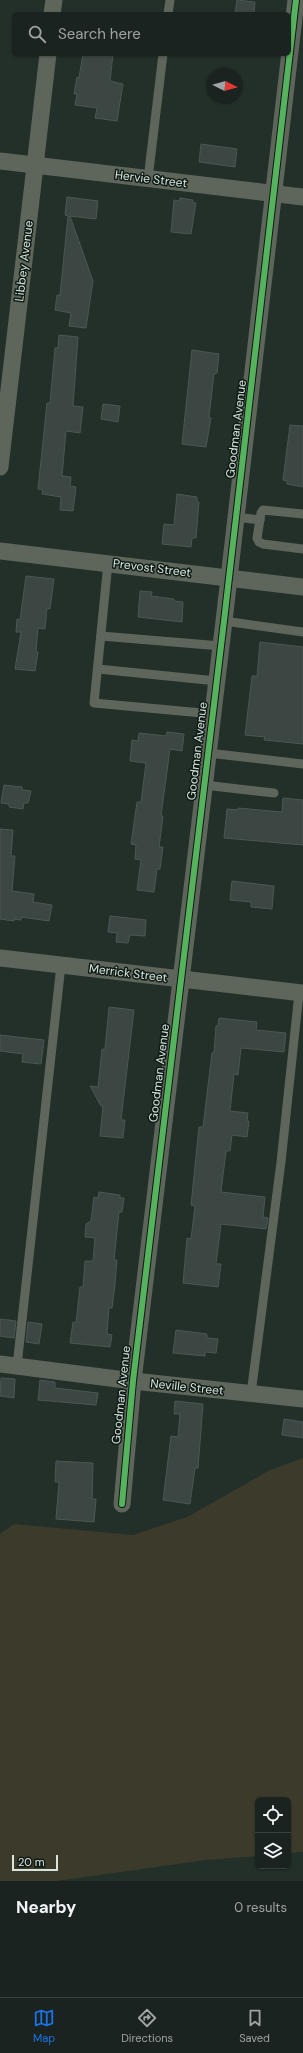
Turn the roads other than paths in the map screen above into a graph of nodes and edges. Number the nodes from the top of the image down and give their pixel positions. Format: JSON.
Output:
{"nodes":[{"id":1,"x":54,"y":0,"type":"edge"},
{"id":2,"x":170,"y":0,"type":"edge"},
{"id":3,"x":296,"y":0,"type":"edge"},
{"id":4,"x":52,"y":12,"type":"edge"},
{"id":5,"x":168,"y":12,"type":"edge"},
{"id":6,"x":291,"y":44,"type":"edge"},
{"id":7,"x":48,"y":56,"type":"edge"},
{"id":8,"x":163,"y":56,"type":"edge"},
{"id":9,"x":290,"y":56,"type":"edge"},
{"id":10,"x":0,"y":161,"type":"edge"},
{"id":11,"x":35,"y":166,"type":"junction"},
{"id":12,"x":148,"y":179,"type":"junction"},
{"id":13,"x":274,"y":193,"type":"junction"},
{"id":14,"x":303,"y":197,"type":"edge"},
{"id":15,"x":0,"y":467,"type":"edge"},
{"id":16,"x":303,"y":514,"type":"edge"},
{"id":17,"x":236,"y":517,"type":"junction"},
{"id":18,"x":260,"y":520,"type":"junction"},
{"id":19,"x":303,"y":549,"type":"edge"},
{"id":20,"x":0,"y":551,"type":"edge"},
{"id":21,"x":108,"y":563,"type":"junction"},
{"id":22,"x":229,"y":577,"type":"junction"},
{"id":23,"x":303,"y":587,"type":"edge"},
{"id":24,"x":224,"y":621,"type":"junction"},
{"id":25,"x":303,"y":632,"type":"edge"},
{"id":26,"x":101,"y":636,"type":"junction"},
{"id":27,"x":221,"y":646,"type":"junction"},
{"id":28,"x":98,"y":669,"type":"junction"},
{"id":29,"x":217,"y":681,"type":"junction"},
{"id":30,"x":213,"y":714,"type":"junction"},
{"id":31,"x":208,"y":754,"type":"junction"},
{"id":32,"x":303,"y":764,"type":"edge"},
{"id":33,"x":204,"y":785,"type":"junction"},
{"id":34,"x":274,"y":793,"type":"dead end"},
{"id":35,"x":0,"y":958,"type":"edge"},
{"id":36,"x":61,"y":965,"type":"junction"},
{"id":37,"x":181,"y":979,"type":"junction"},
{"id":38,"x":301,"y":993,"type":"edge"},
{"id":39,"x":0,"y":1364,"type":"edge"},
{"id":40,"x":17,"y":1366,"type":"junction"},
{"id":41,"x":133,"y":1381,"type":"junction"},
{"id":42,"x":251,"y":1394,"type":"junction"},
{"id":43,"x":303,"y":1399,"type":"edge"},
{"id":44,"x":122,"y":1504,"type":"dead end"}],
"edges":[{"from":1,"to":4,"type":"street"},
{"from":2,"to":5,"type":"lane"},
{"from":3,"to":6,"type":"street","name":"Goodman Avenue"},
{"from":7,"to":11,"type":"street","name":"Libbey Avenue"},
{"from":8,"to":12,"type":"lane"},
{"from":9,"to":13,"type":"street","name":"Goodman Avenue"},
{"from":10,"to":11,"type":"street","name":"Hervie Street"},
{"from":11,"to":12,"type":"street","name":"Hervie Street"},
{"from":11,"to":15,"type":"street","name":"Libbey Avenue"},
{"from":12,"to":13,"type":"street","name":"Hervie Street"},
{"from":13,"to":14,"type":"street","name":"Hervie Street"},
{"from":13,"to":17,"type":"street","name":"Goodman Avenue"},
{"from":16,"to":18,"type":"lane"},
{"from":17,"to":18,"type":"lane"},
{"from":17,"to":22,"type":"street","name":"Goodman Avenue"},
{"from":18,"to":19,"type":"lane"},
{"from":20,"to":21,"type":"street","name":"Prevost Street"},
{"from":21,"to":22,"type":"street","name":"Prevost Street"},
{"from":21,"to":26,"type":"lane"},
{"from":22,"to":23,"type":"street","name":"Prevost Street"},
{"from":22,"to":24,"type":"street","name":"Goodman Avenue"},
{"from":24,"to":25,"type":"lane"},
{"from":24,"to":27,"type":"street","name":"Goodman Avenue"},
{"from":26,"to":27,"type":"lane"},
{"from":26,"to":28,"type":"lane"},
{"from":27,"to":29,"type":"street","name":"Goodman Avenue"},
{"from":28,"to":29,"type":"lane"},
{"from":28,"to":30,"type":"lane"},
{"from":29,"to":30,"type":"street","name":"Goodman Avenue"},
{"from":30,"to":31,"type":"street","name":"Goodman Avenue"},
{"from":31,"to":32,"type":"lane"},
{"from":31,"to":33,"type":"street","name":"Goodman Avenue"},
{"from":33,"to":34,"type":"lane"},
{"from":33,"to":37,"type":"street","name":"Goodman Avenue"},
{"from":35,"to":36,"type":"street","name":"Merrick Street"},
{"from":36,"to":37,"type":"street","name":"Merrick Street"},
{"from":36,"to":40,"type":"lane"},
{"from":37,"to":38,"type":"street","name":"Merrick Street"},
{"from":37,"to":41,"type":"street","name":"Goodman Avenue"},
{"from":38,"to":42,"type":"lane"},
{"from":39,"to":40,"type":"street","name":"Neville Street"},
{"from":40,"to":41,"type":"street","name":"Neville Street"},
{"from":41,"to":42,"type":"street","name":"Neville Street"},
{"from":41,"to":44,"type":"street","name":"Goodman Avenue"},
{"from":42,"to":43,"type":"street","name":"Neville Street"}]}
